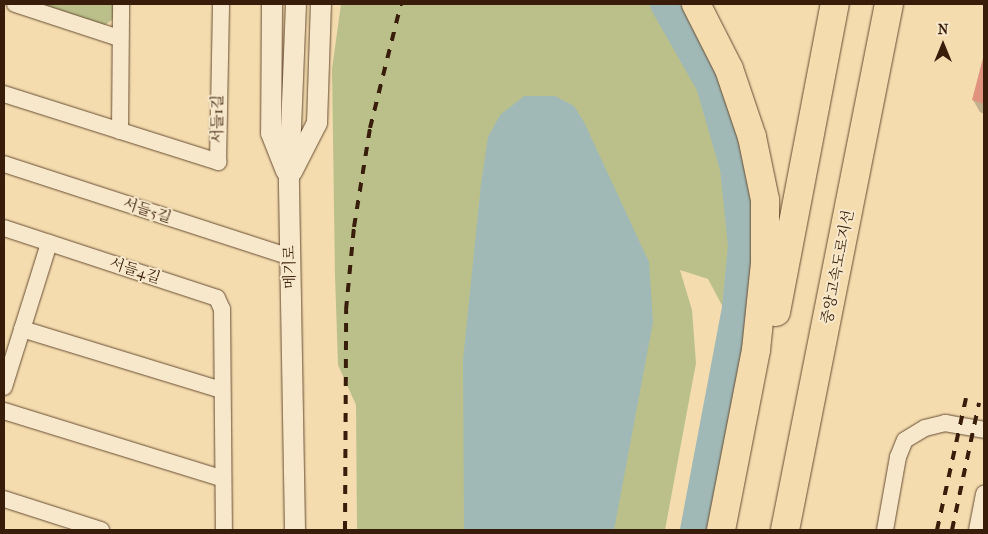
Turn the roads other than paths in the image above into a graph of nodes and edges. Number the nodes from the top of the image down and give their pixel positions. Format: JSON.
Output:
{"nodes":[{"id":1,"x":15,"y":4,"type":"edge"},
{"id":2,"x":121,"y":4,"type":"edge"},
{"id":3,"x":221,"y":4,"type":"edge"},
{"id":4,"x":272,"y":4,"type":"edge"},
{"id":5,"x":296,"y":4,"type":"edge"},
{"id":6,"x":320,"y":4,"type":"edge"},
{"id":7,"x":696,"y":4,"type":"edge"},
{"id":8,"x":835,"y":4,"type":"edge"},
{"id":9,"x":888,"y":4,"type":"edge"},
{"id":10,"x":903,"y":4,"type":"edge"},
{"id":11,"x":119,"y":38,"type":"junction"},
{"id":12,"x":4,"y":94,"type":"edge"},
{"id":13,"x":120,"y":132,"type":"junction"},
{"id":14,"x":4,"y":164,"type":"edge"},
{"id":15,"x":289,"y":178,"type":"junction"},
{"id":16,"x":855,"y":183,"type":"junction"},
{"id":17,"x":4,"y":228,"type":"edge"},
{"id":18,"x":49,"y":243,"type":"junction"},
{"id":19,"x":290,"y":257,"type":"junction"},
{"id":20,"x":22,"y":329,"type":"junction"},
{"id":21,"x":4,"y":387,"type":"edge"},
{"id":22,"x":222,"y":390,"type":"junction"},
{"id":23,"x":4,"y":411,"type":"edge"},
{"id":24,"x":984,"y":430,"type":"edge"},
{"id":25,"x":223,"y":479,"type":"junction"},
{"id":26,"x":984,"y":494,"type":"edge"},
{"id":27,"x":4,"y":500,"type":"edge"},
{"id":28,"x":55,"y":523,"type":"edge"},
{"id":29,"x":101,"y":530,"type":"edge"},
{"id":30,"x":224,"y":530,"type":"edge"},
{"id":31,"x":295,"y":530,"type":"edge"},
{"id":32,"x":721,"y":530,"type":"edge"},
{"id":33,"x":734,"y":530,"type":"edge"},
{"id":34,"x":785,"y":530,"type":"edge"},
{"id":35,"x":884,"y":530,"type":"edge"},
{"id":36,"x":977,"y":530,"type":"edge"}],
"edges":[{"from":1,"to":11,"type":"street"},
{"from":2,"to":11,"type":"street"},
{"from":3,"to":13,"type":"street","name":"서들1길"},
{"from":4,"to":15,"type":"street"},
{"from":5,"to":15,"type":"street","name":"메기로"},
{"from":6,"to":15,"type":"street"},
{"from":7,"to":32,"type":"highway"},
{"from":8,"to":33,"type":"highway"},
{"from":9,"to":16,"type":"highway","name":"중앙고속도로지선"},
{"from":10,"to":16,"type":"highway"},
{"from":11,"to":13,"type":"street"},
{"from":12,"to":13,"type":"street","name":"서들1길"},
{"from":14,"to":19,"type":"street","name":"서들5길"},
{"from":15,"to":19,"type":"street","name":"메기로"},
{"from":16,"to":34,"type":"highway","name":"중앙고속도로지선"},
{"from":17,"to":18,"type":"street","name":"서들4길"},
{"from":18,"to":20,"type":"street"},
{"from":18,"to":22,"type":"street","name":"서들4길"},
{"from":19,"to":31,"type":"street","name":"메기로"},
{"from":20,"to":21,"type":"street"},
{"from":20,"to":22,"type":"street"},
{"from":22,"to":25,"type":"street","name":"서들4길"},
{"from":23,"to":25,"type":"street"},
{"from":24,"to":35,"type":"street"},
{"from":25,"to":30,"type":"street","name":"서들4길"},
{"from":26,"to":36,"type":"street"},
{"from":27,"to":28,"type":"street"},
{"from":28,"to":29,"type":"street"}]}
